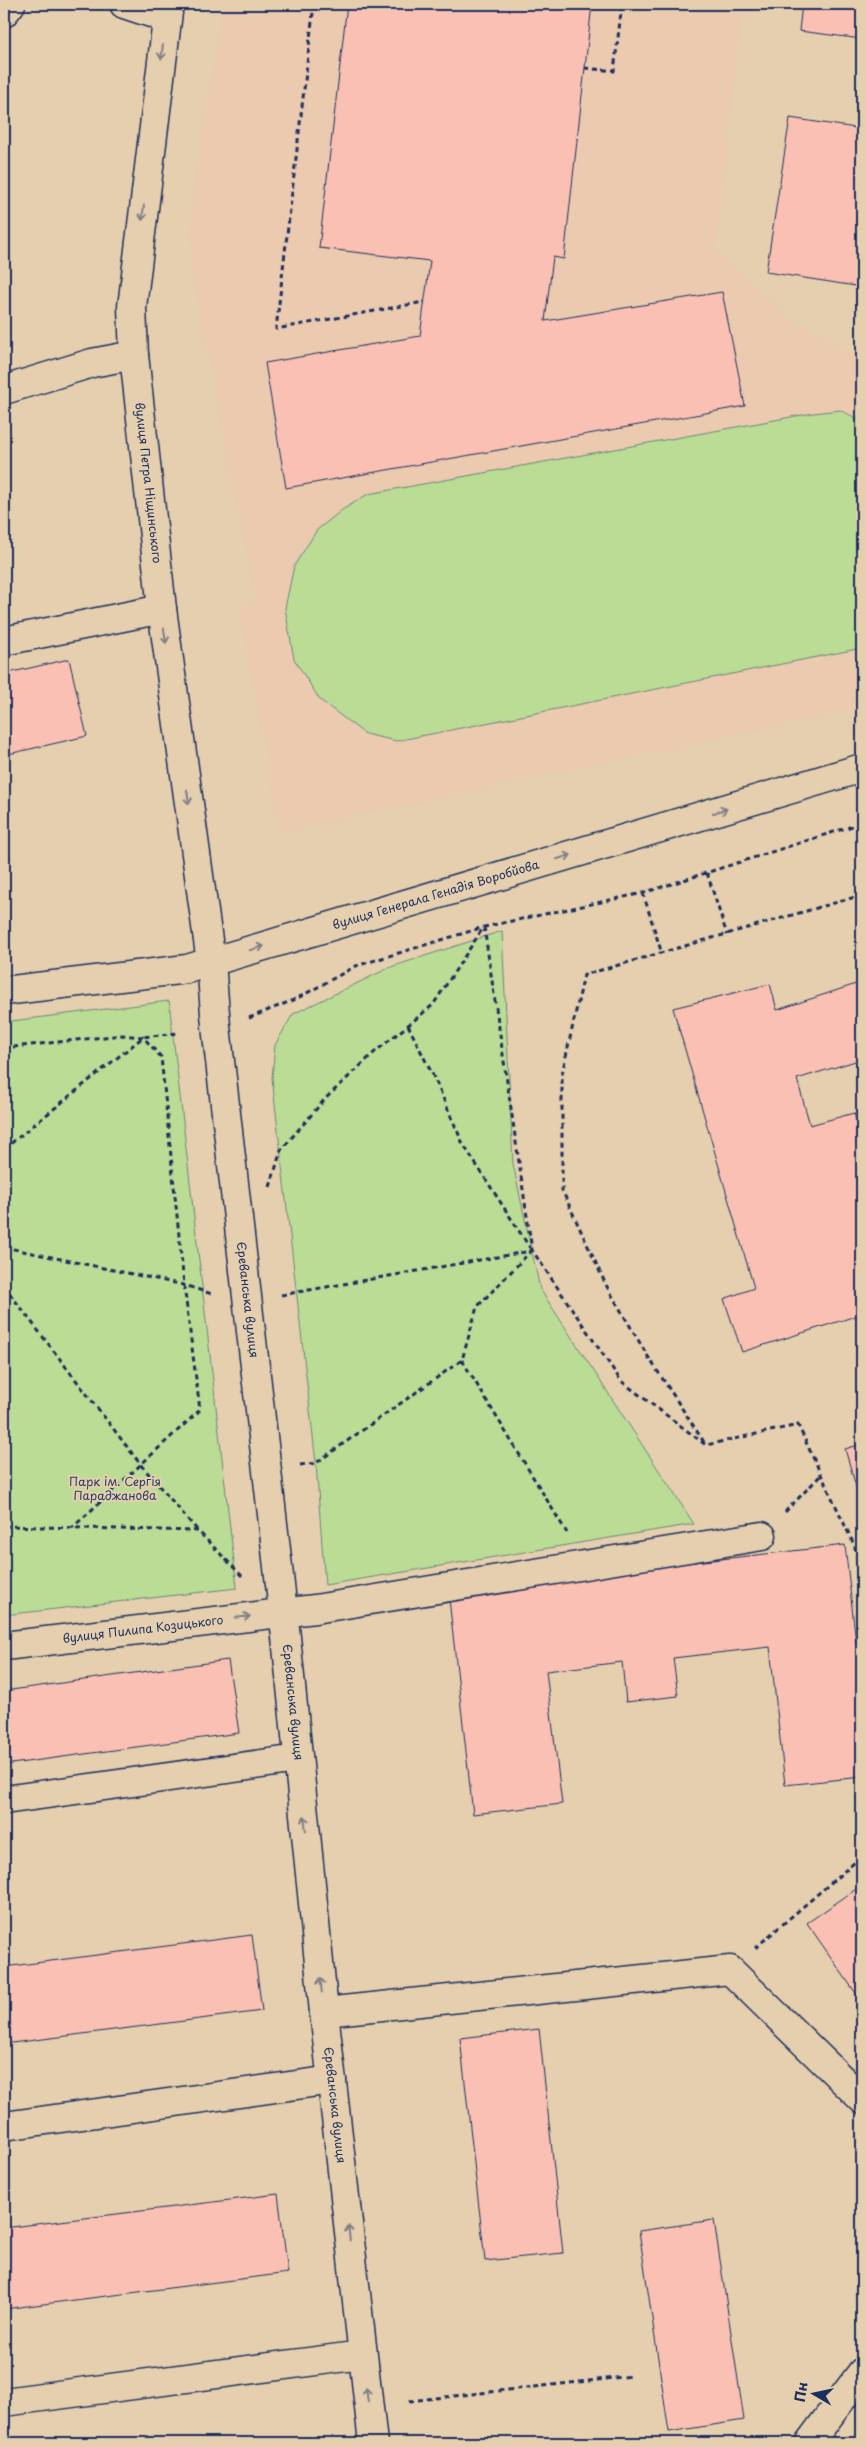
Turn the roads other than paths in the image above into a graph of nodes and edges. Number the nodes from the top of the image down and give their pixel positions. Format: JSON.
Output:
{"nodes":[{"id":1,"x":11,"y":4,"type":"edge"},
{"id":2,"x":124,"y":4,"type":"edge"},
{"id":3,"x":167,"y":11,"type":"edge"},
{"id":4,"x":4,"y":13,"type":"edge"},
{"id":5,"x":134,"y":355,"type":"junction"},
{"id":6,"x":4,"y":390,"type":"edge"},
{"id":7,"x":162,"y":609,"type":"junction"},
{"id":8,"x":4,"y":641,"type":"edge"},
{"id":9,"x":862,"y":768,"type":"edge"},
{"id":10,"x":210,"y":962,"type":"junction"},
{"id":11,"x":4,"y":991,"type":"edge"},
{"id":12,"x":762,"y":1536,"type":"road end"},
{"id":13,"x":283,"y":1613,"type":"junction"},
{"id":14,"x":4,"y":1646,"type":"edge"},
{"id":15,"x":298,"y":1759,"type":"junction"},
{"id":16,"x":4,"y":1800,"type":"edge"},
{"id":17,"x":324,"y":2012,"type":"junction"},
{"id":18,"x":332,"y":2080,"type":"junction"},
{"id":19,"x":862,"y":2099,"type":"edge"},
{"id":20,"x":4,"y":2126,"type":"edge"},
{"id":21,"x":362,"y":2355,"type":"junction"},
{"id":22,"x":862,"y":2372,"type":"edge"},
{"id":23,"x":4,"y":2402,"type":"edge"},
{"id":24,"x":373,"y":2443,"type":"edge"},
{"id":25,"x":809,"y":2443,"type":"edge"}],
"edges":[{"from":1,"to":4,"type":"street"},
{"from":2,"to":3,"type":"street"},
{"from":3,"to":5,"type":"street","name":"вулиця Петра Ніщинського","one_way":true},
{"from":5,"to":6,"type":"street"},
{"from":5,"to":7,"type":"street","name":"вулиця Петра Ніщинського"},
{"from":7,"to":8,"type":"street"},
{"from":7,"to":10,"type":"street","name":"вулиця Петра Ніщинського","one_way":true},
{"from":10,"to":9,"type":"street","name":"вулиця Генерала Генадія Воробйова","one_way":true},
{"from":10,"to":11,"type":"street","name":"вулиця Генерала Генадія Воробйова"},
{"from":10,"to":13,"type":"street","name":"Єреванська вулиця"},
{"from":12,"to":13,"type":"street","name":"вулиця Пилипа Козицького"},
{"from":14,"to":13,"type":"street","name":"вулиця Пилипа Козицького","one_way":true},
{"from":13,"to":15,"type":"street","name":"Єреванська вулиця"},
{"from":15,"to":16,"type":"street"},
{"from":17,"to":15,"type":"street","name":"Єреванська вулиця","one_way":true},
{"from":17,"to":18,"type":"street","name":"Єреванська вулиця"},
{"from":17,"to":19,"type":"street"},
{"from":18,"to":20,"type":"street"},
{"from":21,"to":18,"type":"street","name":"Єреванська вулиця","one_way":true},
{"from":21,"to":23,"type":"street"},
{"from":24,"to":21,"type":"street","name":"Єреванська вулиця","one_way":true},
{"from":22,"to":25,"type":"street"}]}
